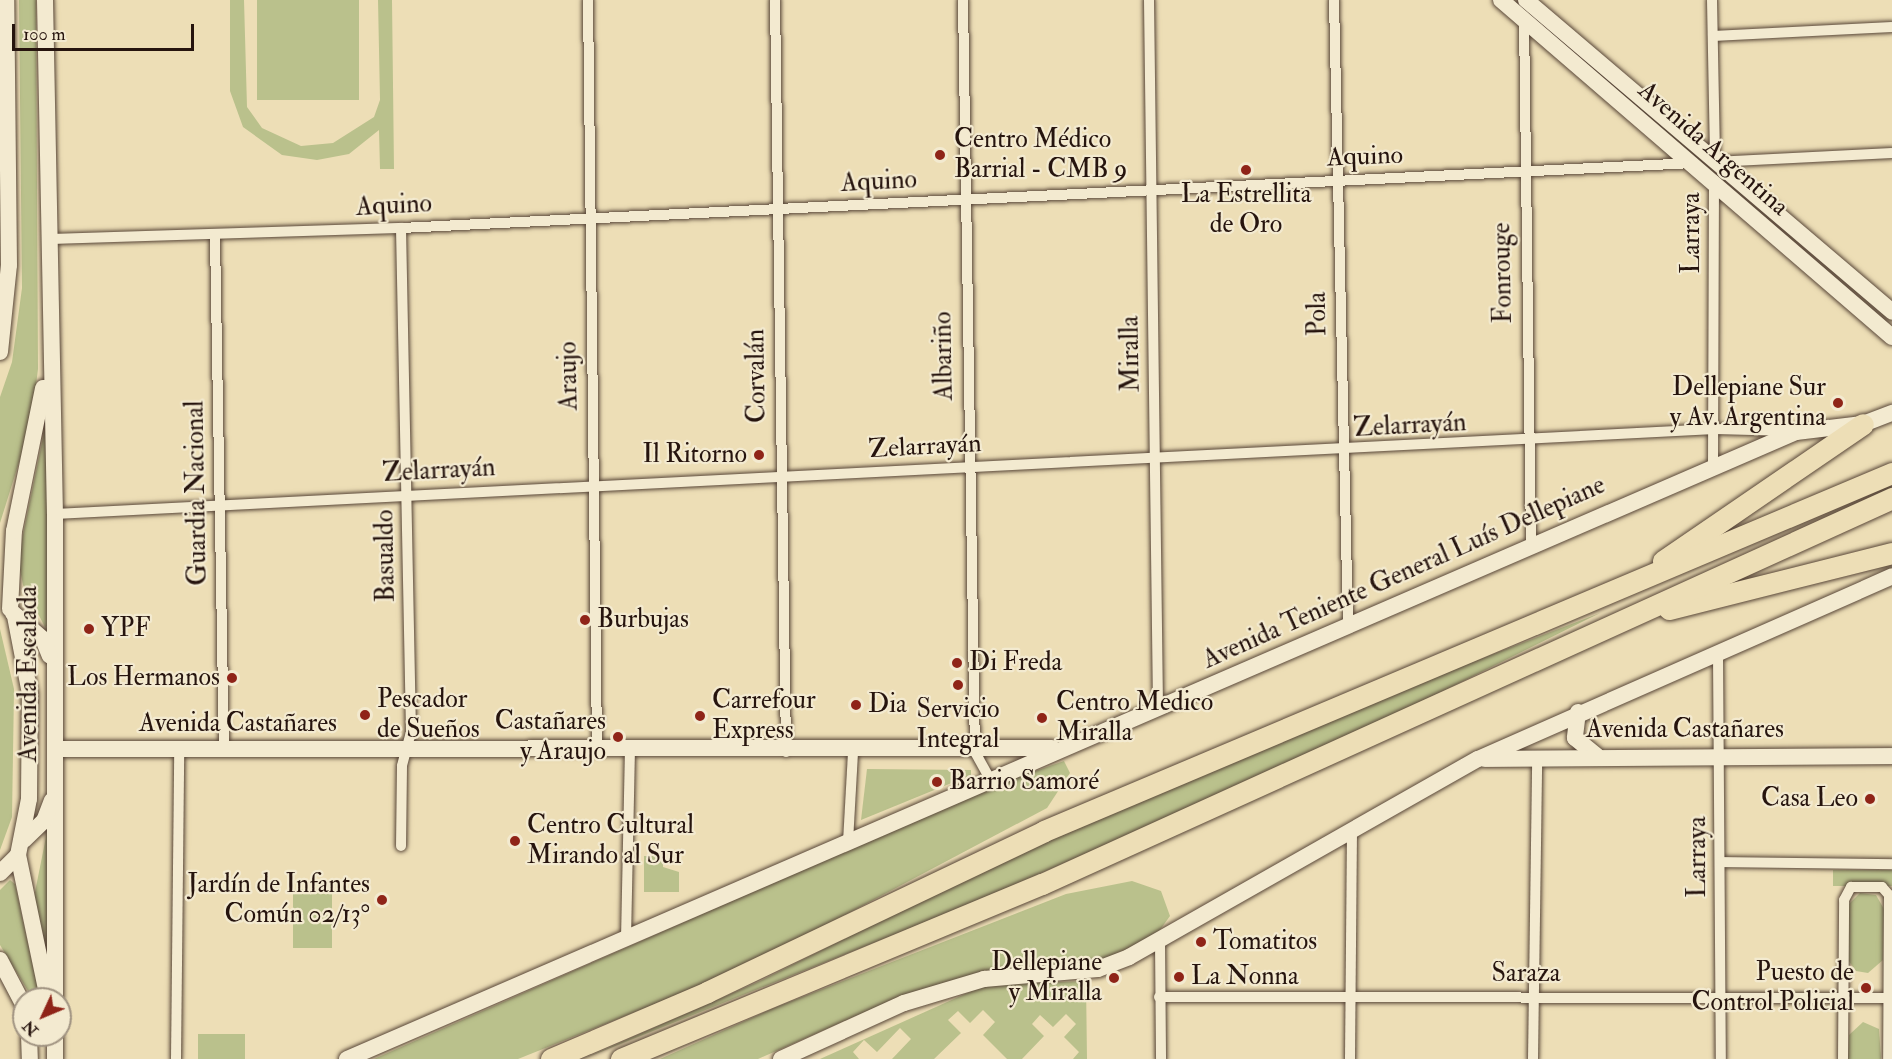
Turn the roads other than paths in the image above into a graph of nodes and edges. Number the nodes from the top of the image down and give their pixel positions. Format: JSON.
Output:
{"nodes":[{"id":1,"x":6,"y":0,"type":"edge"},
{"id":2,"x":45,"y":0,"type":"edge"},
{"id":3,"x":588,"y":0,"type":"edge"},
{"id":4,"x":775,"y":0,"type":"edge"},
{"id":5,"x":963,"y":0,"type":"edge"},
{"id":6,"x":1149,"y":0,"type":"edge"},
{"id":7,"x":1334,"y":0,"type":"edge"},
{"id":8,"x":1501,"y":0,"type":"edge"},
{"id":9,"x":1525,"y":0,"type":"edge"},
{"id":10,"x":1712,"y":0,"type":"edge"},
{"id":11,"x":1524,"y":20,"type":"junction"},
{"id":12,"x":1892,"y":27,"type":"edge"},
{"id":13,"x":1713,"y":36,"type":"junction"},
{"id":14,"x":1892,"y":153,"type":"edge"},
{"id":15,"x":1714,"y":162,"type":"junction"},
{"id":16,"x":1692,"y":164,"type":"junction"},
{"id":17,"x":1523,"y":174,"type":"junction"},
{"id":18,"x":1338,"y":180,"type":"junction"},
{"id":19,"x":1714,"y":184,"type":"junction"},
{"id":20,"x":1152,"y":192,"type":"junction"},
{"id":21,"x":965,"y":200,"type":"junction"},
{"id":22,"x":776,"y":209,"type":"junction"},
{"id":23,"x":589,"y":219,"type":"junction"},
{"id":24,"x":401,"y":228,"type":"junction"},
{"id":25,"x":215,"y":236,"type":"junction"},
{"id":26,"x":48,"y":239,"type":"junction"},
{"id":27,"x":1892,"y":312,"type":"edge"},
{"id":28,"x":1892,"y":337,"type":"edge"},
{"id":29,"x":49,"y":350,"type":"junction"},
{"id":30,"x":0,"y":352,"type":"edge"},
{"id":31,"x":1892,"y":413,"type":"edge"},
{"id":32,"x":1863,"y":424,"type":"junction"},
{"id":33,"x":1715,"y":429,"type":"junction"},
{"id":34,"x":1796,"y":432,"type":"junction"},
{"id":35,"x":1529,"y":442,"type":"junction"},
{"id":36,"x":1343,"y":452,"type":"junction"},
{"id":37,"x":1155,"y":460,"type":"junction"},
{"id":38,"x":1713,"y":466,"type":"junction"},
{"id":39,"x":968,"y":468,"type":"junction"},
{"id":40,"x":1891,"y":473,"type":"edge"},
{"id":41,"x":782,"y":477,"type":"junction"},
{"id":42,"x":593,"y":487,"type":"junction"},
{"id":43,"x":407,"y":495,"type":"junction"},
{"id":44,"x":1892,"y":498,"type":"edge"},
{"id":45,"x":220,"y":505,"type":"junction"},
{"id":46,"x":55,"y":514,"type":"junction"},
{"id":47,"x":1531,"y":545,"type":"junction"},
{"id":48,"x":1892,"y":553,"type":"edge"},
{"id":49,"x":1892,"y":576,"type":"edge"},
{"id":50,"x":1626,"y":587,"type":"junction"},
{"id":51,"x":8,"y":606,"type":"edge"},
{"id":52,"x":1348,"y":627,"type":"junction"},
{"id":53,"x":1580,"y":635,"type":"junction"},
{"id":54,"x":1718,"y":654,"type":"junction"},
{"id":55,"x":52,"y":661,"type":"junction"},
{"id":56,"x":1158,"y":708,"type":"junction"},
{"id":57,"x":1578,"y":712,"type":"junction"},
{"id":58,"x":1068,"y":747,"type":"junction"},
{"id":59,"x":55,"y":749,"type":"junction"},
{"id":60,"x":179,"y":750,"type":"junction"},
{"id":61,"x":224,"y":750,"type":"junction"},
{"id":62,"x":407,"y":750,"type":"junction"},
{"id":63,"x":597,"y":751,"type":"junction"},
{"id":64,"x":630,"y":751,"type":"junction"},
{"id":65,"x":786,"y":752,"type":"junction"},
{"id":66,"x":853,"y":752,"type":"junction"},
{"id":67,"x":975,"y":752,"type":"junction"},
{"id":68,"x":1720,"y":754,"type":"junction"},
{"id":69,"x":1597,"y":756,"type":"junction"},
{"id":70,"x":1892,"y":756,"type":"edge"},
{"id":71,"x":1537,"y":758,"type":"junction"},
{"id":72,"x":1478,"y":759,"type":"junction"},
{"id":73,"x":990,"y":779,"type":"junction"},
{"id":74,"x":55,"y":792,"type":"junction"},
{"id":75,"x":1352,"y":830,"type":"junction"},
{"id":76,"x":848,"y":842,"type":"junction"},
{"id":77,"x":401,"y":846,"type":"dead end"},
{"id":78,"x":21,"y":847,"type":"junction"},
{"id":79,"x":1721,"y":862,"type":"junction"},
{"id":80,"x":1892,"y":864,"type":"edge"},
{"id":81,"x":0,"y":873,"type":"edge"},
{"id":82,"x":626,"y":939,"type":"junction"},
{"id":83,"x":1160,"y":941,"type":"junction"},
{"id":84,"x":0,"y":960,"type":"edge"},
{"id":85,"x":14,"y":987,"type":"edge"},
{"id":86,"x":46,"y":987,"type":"edge"},
{"id":87,"x":56,"y":987,"type":"edge"},
{"id":88,"x":1350,"y":995,"type":"junction"},
{"id":89,"x":1532,"y":996,"type":"junction"},
{"id":90,"x":1159,"y":997,"type":"junction"},
{"id":91,"x":1721,"y":997,"type":"junction"},
{"id":92,"x":1843,"y":998,"type":"junction"},
{"id":93,"x":1890,"y":998,"type":"edge"},
{"id":94,"x":176,"y":1059,"type":"edge"},
{"id":95,"x":347,"y":1059,"type":"edge"},
{"id":96,"x":551,"y":1059,"type":"edge"},
{"id":97,"x":621,"y":1059,"type":"edge"},
{"id":98,"x":780,"y":1059,"type":"edge"},
{"id":99,"x":1161,"y":1059,"type":"edge"},
{"id":100,"x":1350,"y":1059,"type":"edge"},
{"id":101,"x":1533,"y":1059,"type":"edge"},
{"id":102,"x":1721,"y":1059,"type":"edge"},
{"id":103,"x":1843,"y":1059,"type":"edge"},
{"id":104,"x":1888,"y":1059,"type":"edge"}],
"edges":[{"from":1,"to":30,"type":"street"},
{"from":2,"to":26,"type":"street","name":"Avenida Escalada"},
{"from":3,"to":23,"type":"street","name":"Araujo"},
{"from":4,"to":22,"type":"street","name":"Corvalán"},
{"from":5,"to":21,"type":"street","name":"Albariño"},
{"from":6,"to":20,"type":"street","name":"Miralla"},
{"from":7,"to":18,"type":"street","name":"Pola"},
{"from":8,"to":11,"type":"street","name":"Avenida Argentina"},
{"from":9,"to":11,"type":"street","name":"Fonrouge"},
{"from":9,"to":15,"type":"street","name":"Avenida Argentina"},
{"from":10,"to":13,"type":"street","name":"Larraya"},
{"from":11,"to":16,"type":"street","name":"Avenida Argentina"},
{"from":11,"to":17,"type":"street","name":"Fonrouge"},
{"from":12,"to":13,"type":"street"},
{"from":13,"to":15,"type":"street","name":"Larraya"},
{"from":14,"to":15,"type":"street","name":"Aquino"},
{"from":15,"to":16,"type":"street","name":"Aquino"},
{"from":15,"to":19,"type":"street","name":"Larraya"},
{"from":15,"to":27,"type":"street","name":"Avenida Argentina"},
{"from":16,"to":17,"type":"street","name":"Aquino"},
{"from":16,"to":19,"type":"street","name":"Avenida Argentina"},
{"from":17,"to":18,"type":"street","name":"Aquino"},
{"from":17,"to":35,"type":"street","name":"Fonrouge"},
{"from":18,"to":20,"type":"street","name":"Aquino"},
{"from":18,"to":36,"type":"street","name":"Pola"},
{"from":19,"to":28,"type":"street","name":"Avenida Argentina"},
{"from":19,"to":33,"type":"street","name":"Larraya"},
{"from":20,"to":21,"type":"street","name":"Aquino"},
{"from":20,"to":37,"type":"street","name":"Miralla"},
{"from":21,"to":22,"type":"street","name":"Aquino"},
{"from":21,"to":39,"type":"street","name":"Albariño"},
{"from":22,"to":23,"type":"street","name":"Aquino"},
{"from":22,"to":41,"type":"street","name":"Corvalán"},
{"from":23,"to":24,"type":"street","name":"Aquino"},
{"from":23,"to":42,"type":"street","name":"Araujo"},
{"from":24,"to":25,"type":"street","name":"Aquino"},
{"from":24,"to":43,"type":"street","name":"Basualdo"},
{"from":25,"to":26,"type":"street","name":"Aquino"},
{"from":25,"to":45,"type":"street","name":"Guardia Nacional"},
{"from":26,"to":29,"type":"street","name":"Avenida Escalada"},
{"from":29,"to":46,"type":"street","name":"Avenida Escalada"},
{"from":29,"to":51,"type":"street","name":"Avenida Escalada"},
{"from":31,"to":32,"type":"street","name":"Avenida Teniente General Luís Dellepiane"},
{"from":32,"to":34,"type":"street","name":"Avenida Teniente General Luís Dellepiane"},
{"from":32,"to":50,"type":"highway"},
{"from":33,"to":34,"type":"street","name":"Zelarrayán"},
{"from":33,"to":35,"type":"street","name":"Zelarrayán"},
{"from":33,"to":38,"type":"street","name":"Larraya"},
{"from":34,"to":38,"type":"street","name":"Avenida Teniente General Luís Dellepiane"},
{"from":35,"to":36,"type":"street","name":"Zelarrayán"},
{"from":35,"to":47,"type":"street","name":"Fonrouge"},
{"from":36,"to":37,"type":"street","name":"Zelarrayán"},
{"from":36,"to":52,"type":"street","name":"Pola"},
{"from":37,"to":39,"type":"street","name":"Zelarrayán"},
{"from":37,"to":56,"type":"street","name":"Miralla"},
{"from":38,"to":47,"type":"street","name":"Avenida Teniente General Luís Dellepiane"},
{"from":39,"to":41,"type":"street","name":"Zelarrayán"},
{"from":39,"to":67,"type":"street","name":"Albariño"},
{"from":40,"to":50,"type":"highway"},
{"from":41,"to":42,"type":"street","name":"Zelarrayán"},
{"from":41,"to":65,"type":"street","name":"Corvalán"},
{"from":42,"to":43,"type":"street","name":"Zelarrayán"},
{"from":42,"to":63,"type":"street","name":"Araujo"},
{"from":43,"to":45,"type":"street","name":"Zelarrayán"},
{"from":43,"to":62,"type":"street","name":"Basualdo"},
{"from":44,"to":53,"type":"highway"},
{"from":45,"to":46,"type":"street","name":"Zelarrayán"},
{"from":45,"to":61,"type":"street","name":"Guardia Nacional"},
{"from":46,"to":55,"type":"street","name":"Avenida Escalada"},
{"from":47,"to":52,"type":"street","name":"Avenida Teniente General Luís Dellepiane"},
{"from":48,"to":53,"type":"highway"},
{"from":49,"to":54,"type":"street"},
{"from":50,"to":96,"type":"highway"},
{"from":51,"to":55,"type":"street"},
{"from":51,"to":78,"type":"street","name":"Avenida Escalada"},
{"from":52,"to":56,"type":"street","name":"Avenida Teniente General Luís Dellepiane"},
{"from":53,"to":97,"type":"highway"},
{"from":54,"to":57,"type":"street"},
{"from":54,"to":68,"type":"street","name":"Larraya"},
{"from":55,"to":59,"type":"street","name":"Avenida Escalada"},
{"from":56,"to":58,"type":"street","name":"Avenida Teniente General Luís Dellepiane"},
{"from":57,"to":69,"type":"street"},
{"from":57,"to":72,"type":"street"},
{"from":58,"to":67,"type":"street","name":"Avenida Castañares"},
{"from":58,"to":73,"type":"street","name":"Avenida Teniente General Luís Dellepiane"},
{"from":59,"to":60,"type":"street","name":"Avenida Castañares"},
{"from":59,"to":74,"type":"street","name":"Avenida Escalada"},
{"from":60,"to":61,"type":"street","name":"Avenida Castañares"},
{"from":60,"to":94,"type":"street"},
{"from":61,"to":62,"type":"street","name":"Avenida Castañares"},
{"from":62,"to":63,"type":"street","name":"Avenida Castañares"},
{"from":62,"to":77,"type":"street","name":"Basualdo"},
{"from":63,"to":64,"type":"street","name":"Avenida Castañares"},
{"from":64,"to":65,"type":"street","name":"Avenida Castañares"},
{"from":64,"to":82,"type":"street"},
{"from":65,"to":66,"type":"street","name":"Avenida Castañares"},
{"from":66,"to":67,"type":"street","name":"Avenida Castañares"},
{"from":66,"to":76,"type":"street"},
{"from":67,"to":73,"type":"street","name":"Albariño"},
{"from":68,"to":69,"type":"street","name":"Avenida Castañares"},
{"from":68,"to":70,"type":"street","name":"Avenida Castañares"},
{"from":68,"to":79,"type":"street","name":"Larraya"},
{"from":69,"to":71,"type":"street","name":"Avenida Castañares"},
{"from":71,"to":72,"type":"street","name":"Avenida Castañares"},
{"from":71,"to":89,"type":"street"},
{"from":72,"to":75,"type":"street"},
{"from":73,"to":76,"type":"street","name":"Avenida Teniente General Luís Dellepiane"},
{"from":74,"to":78,"type":"street"},
{"from":74,"to":87,"type":"street","name":"Avenida Escalada"},
{"from":75,"to":83,"type":"street"},
{"from":75,"to":88,"type":"street"},
{"from":76,"to":82,"type":"street","name":"Avenida Teniente General Luís Dellepiane"},
{"from":78,"to":81,"type":"street"},
{"from":78,"to":86,"type":"street"},
{"from":79,"to":80,"type":"street"},
{"from":79,"to":91,"type":"street","name":"Larraya"},
{"from":82,"to":95,"type":"street","name":"Avenida Teniente General Luís Dellepiane"},
{"from":83,"to":90,"type":"street"},
{"from":83,"to":98,"type":"street"},
{"from":84,"to":85,"type":"street"},
{"from":88,"to":89,"type":"street","name":"Saraza"},
{"from":88,"to":90,"type":"street","name":"Saraza"},
{"from":88,"to":100,"type":"street"},
{"from":89,"to":91,"type":"street","name":"Saraza"},
{"from":89,"to":101,"type":"street"},
{"from":90,"to":99,"type":"street"},
{"from":91,"to":92,"type":"street","name":"Saraza"},
{"from":91,"to":102,"type":"street","name":"Larraya"},
{"from":92,"to":93,"type":"street","name":"Saraza"},
{"from":92,"to":93,"type":"street"},
{"from":92,"to":103,"type":"street"},
{"from":93,"to":104,"type":"street"}]}
